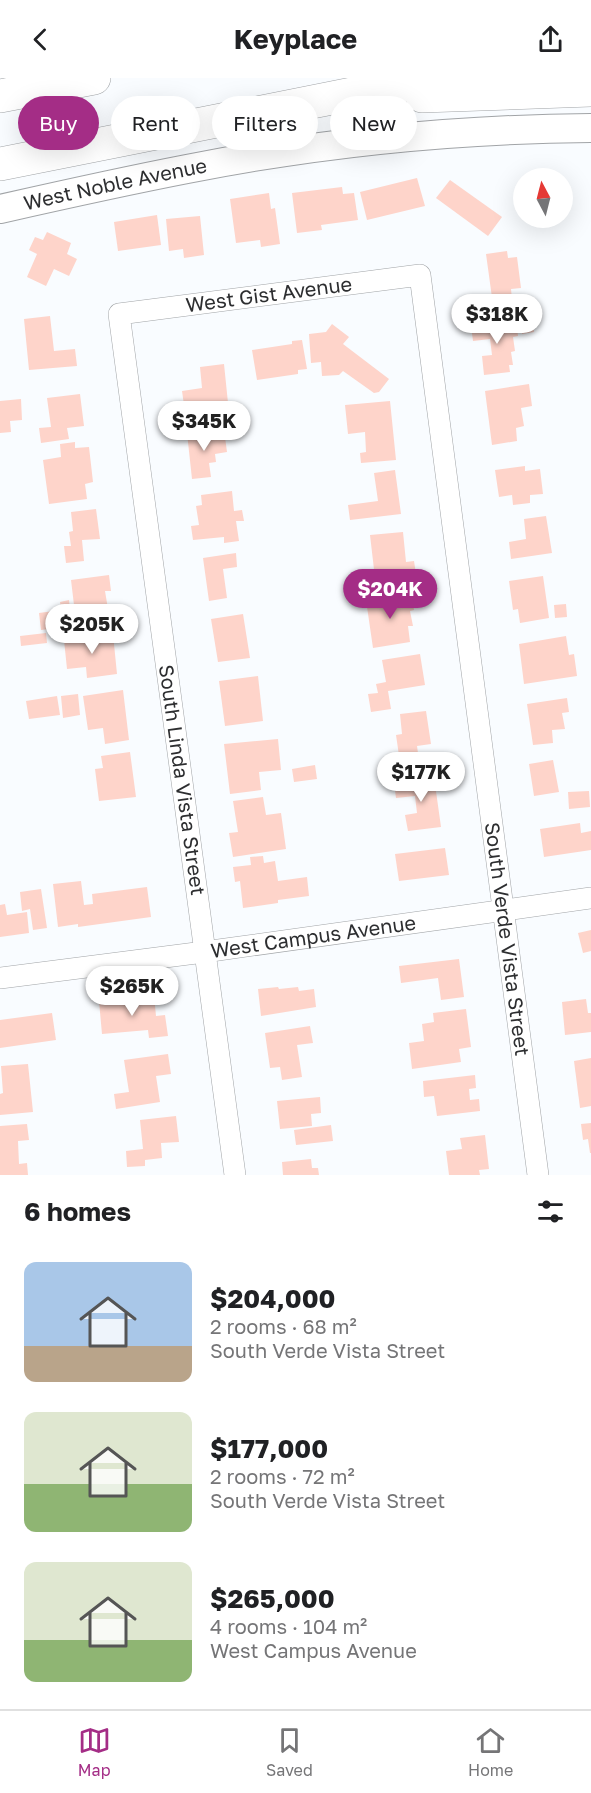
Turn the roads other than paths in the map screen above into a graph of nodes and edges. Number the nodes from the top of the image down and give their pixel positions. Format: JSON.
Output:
{"nodes":[{"id":1,"x":94,"y":78,"type":"edge"},
{"id":2,"x":451,"y":78,"type":"edge"},
{"id":3,"x":591,"y":90,"type":"edge"},
{"id":4,"x":357,"y":93,"type":"junction"},
{"id":5,"x":0,"y":96,"type":"edge"},
{"id":6,"x":591,"y":128,"type":"edge"},
{"id":7,"x":0,"y":164,"type":"edge"},
{"id":8,"x":0,"y":209,"type":"edge"},
{"id":9,"x":420,"y":275,"type":"joint"},
{"id":10,"x":119,"y":314,"type":"joint"},
{"id":11,"x":591,"y":898,"type":"edge"},
{"id":12,"x":504,"y":909,"type":"junction"},
{"id":13,"x":204,"y":952,"type":"junction"},
{"id":14,"x":0,"y":978,"type":"edge"},
{"id":15,"x":236,"y":1175,"type":"edge"},
{"id":16,"x":538,"y":1175,"type":"edge"}],
"edges":[{"from":1,"to":5,"type":"highway"},
{"from":2,"to":4,"type":"highway"},
{"from":3,"to":4,"type":"highway"},
{"from":4,"to":7,"type":"highway"},
{"from":6,"to":8,"type":"main road","name":"West Noble Avenue"},
{"from":9,"to":10,"type":"street","name":"West Gist Avenue"},
{"from":9,"to":12,"type":"street","name":"South Verde Vista Street"},
{"from":10,"to":13,"type":"street","name":"South Linda Vista Street"},
{"from":11,"to":12,"type":"street","name":"West Campus Avenue"},
{"from":12,"to":13,"type":"street","name":"West Campus Avenue"},
{"from":12,"to":16,"type":"street","name":"South Verde Vista Street"},
{"from":13,"to":14,"type":"street","name":"West Campus Avenue"},
{"from":13,"to":15,"type":"street","name":"South Linda Vista Street"}]}
